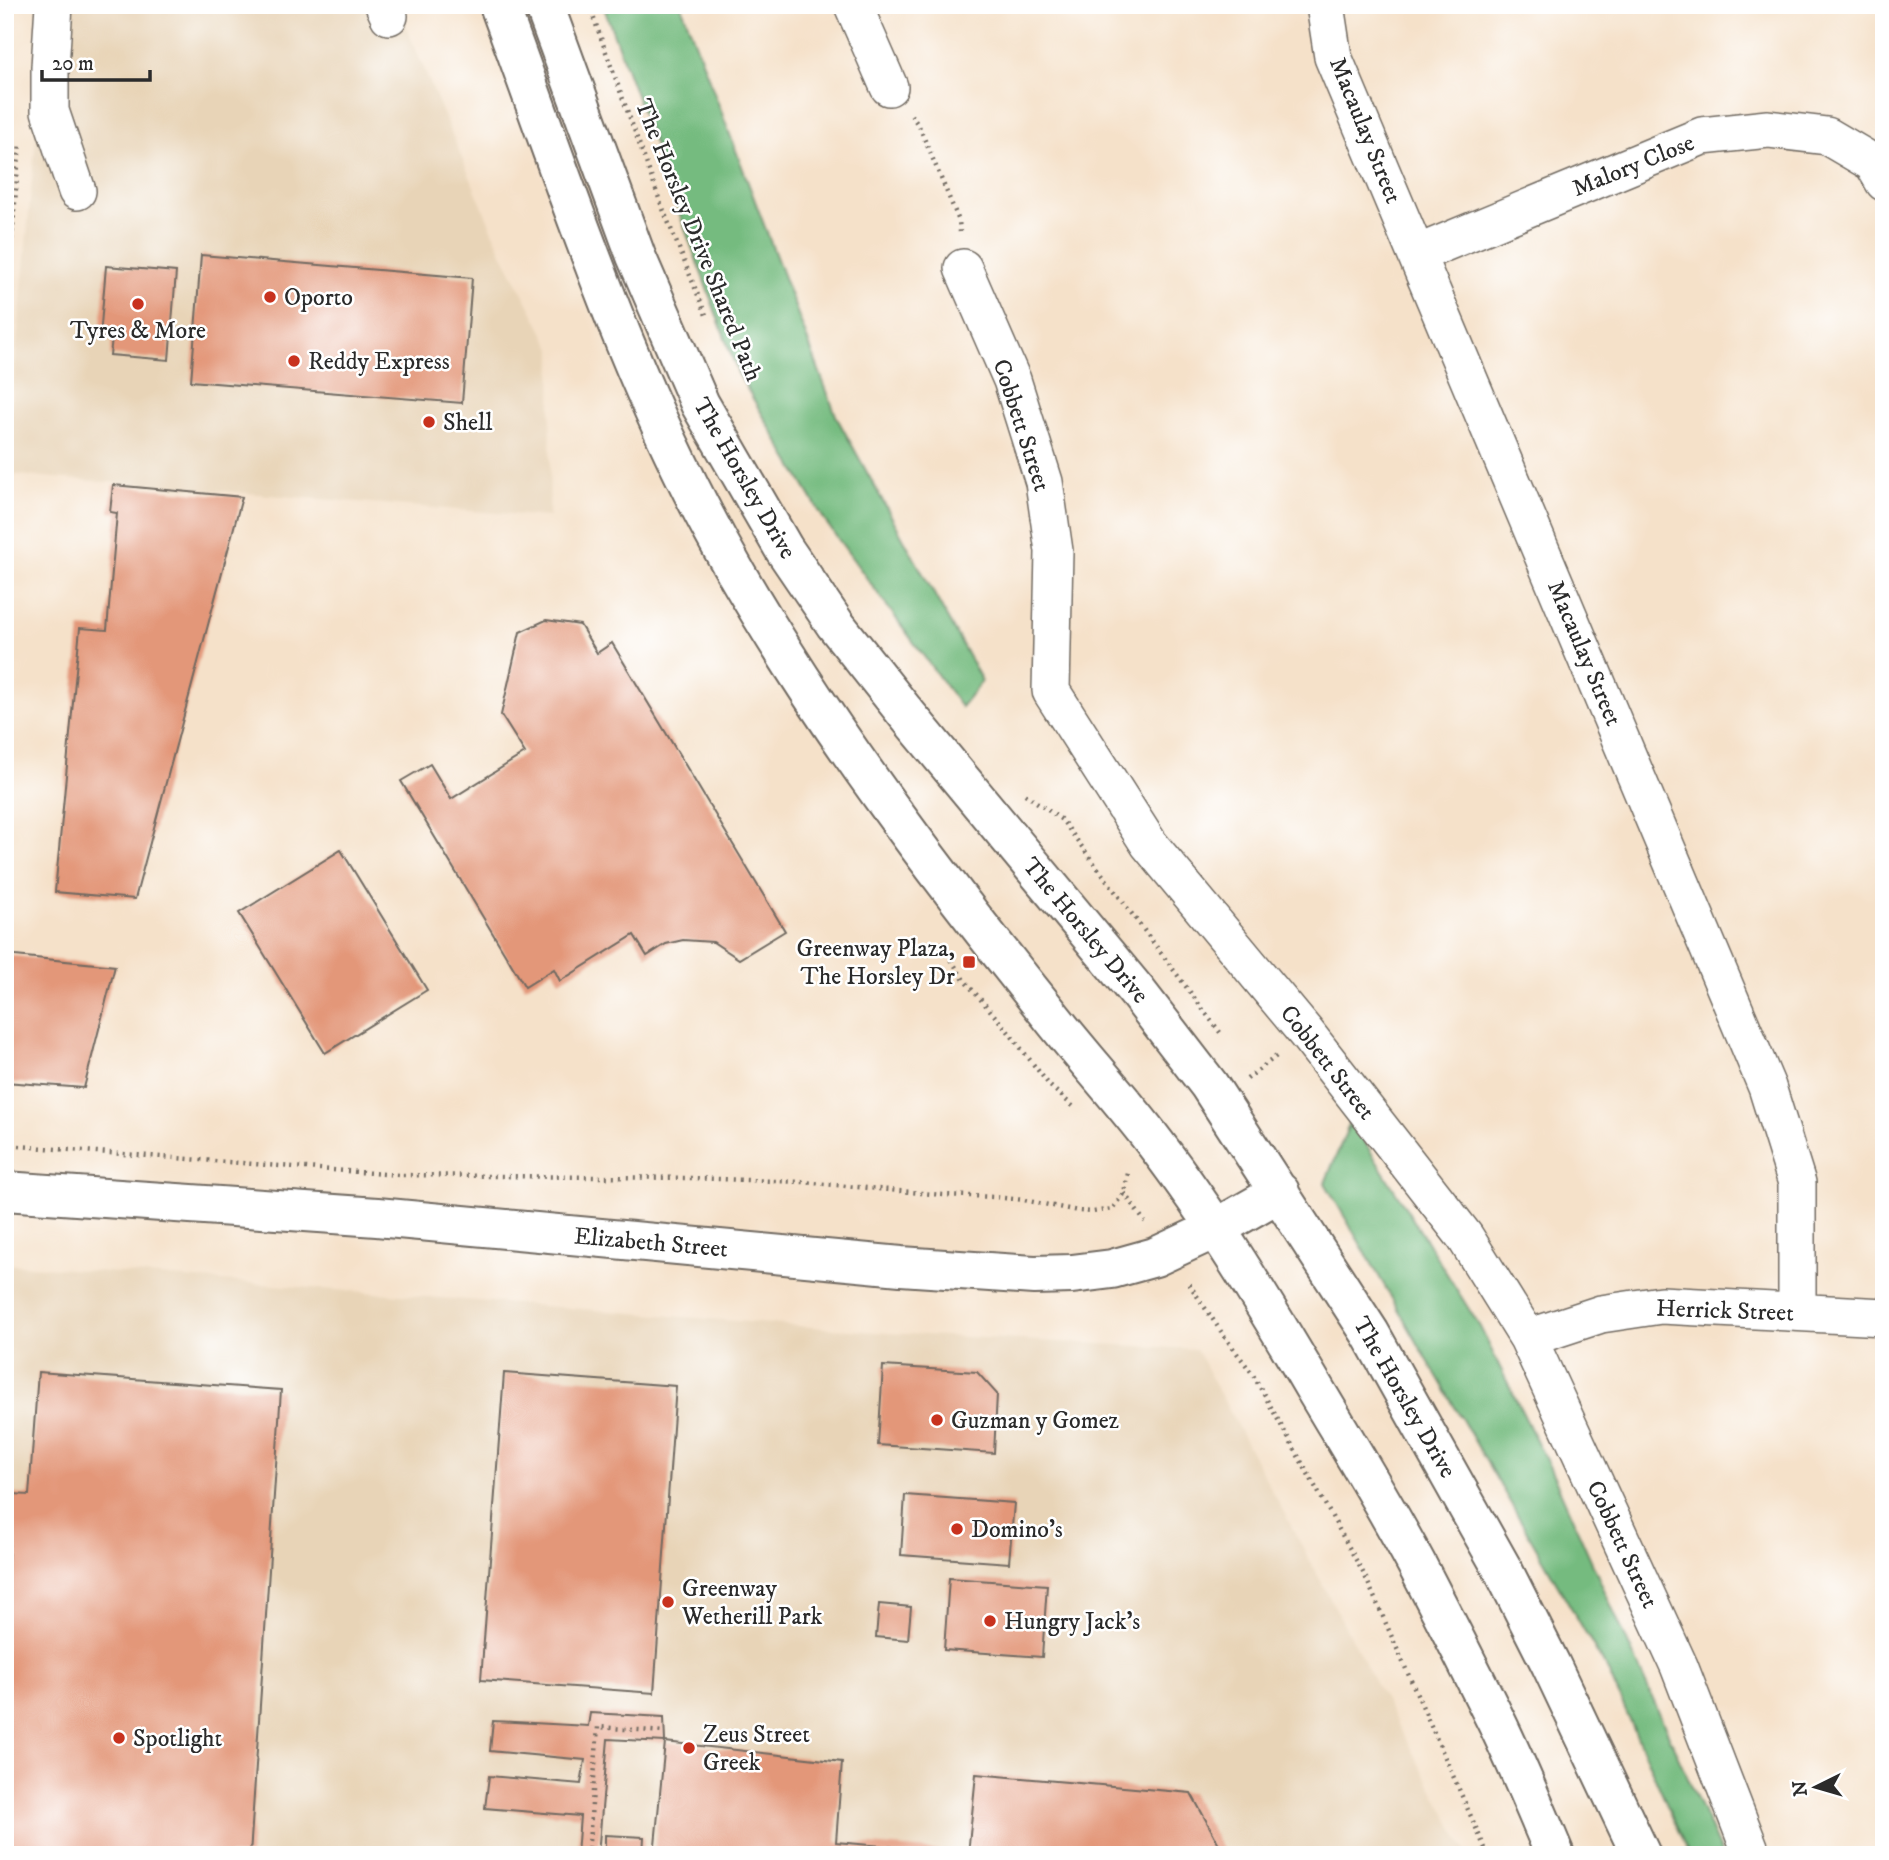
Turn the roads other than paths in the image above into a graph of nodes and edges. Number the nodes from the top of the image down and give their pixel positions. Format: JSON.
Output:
{"nodes":[{"id":1,"x":54,"y":5,"type":"edge"},
{"id":2,"x":75,"y":5,"type":"edge"},
{"id":3,"x":499,"y":5,"type":"edge"},
{"id":4,"x":544,"y":5,"type":"edge"},
{"id":5,"x":853,"y":5,"type":"edge"},
{"id":6,"x":1325,"y":5,"type":"edge"},
{"id":7,"x":889,"y":87,"type":"road end"},
{"id":8,"x":62,"y":148,"type":"junction"},
{"id":9,"x":1884,"y":182,"type":"edge"},
{"id":10,"x":78,"y":191,"type":"dead end"},
{"id":11,"x":1417,"y":254,"type":"junction"},
{"id":12,"x":963,"y":268,"type":"road end"},
{"id":13,"x":5,"y":1191,"type":"edge"},
{"id":14,"x":1280,"y":1192,"type":"junction"},
{"id":15,"x":1215,"y":1229,"type":"junction"},
{"id":16,"x":1797,"y":1311,"type":"junction"},
{"id":17,"x":1884,"y":1317,"type":"edge"},
{"id":18,"x":1528,"y":1338,"type":"junction"},
{"id":19,"x":1555,"y":1855,"type":"edge"},
{"id":20,"x":1641,"y":1855,"type":"edge"},
{"id":21,"x":1752,"y":1855,"type":"edge"}],
"edges":[{"from":1,"to":8,"type":"street"},
{"from":2,"to":8,"type":"street"},
{"from":3,"to":15,"type":"main road","name":"The Horsley Drive"},
{"from":4,"to":14,"type":"main road","name":"The Horsley Drive"},
{"from":5,"to":7,"type":"street"},
{"from":6,"to":11,"type":"street","name":"Macaulay Street"},
{"from":8,"to":10,"type":"street"},
{"from":9,"to":11,"type":"street","name":"Malory Close"},
{"from":11,"to":16,"type":"street","name":"Macaulay Street"},
{"from":12,"to":18,"type":"street","name":"Cobbett Street"},
{"from":13,"to":15,"type":"main road","name":"Elizabeth Street"},
{"from":14,"to":15,"type":"main road","name":"Elizabeth Street"},
{"from":14,"to":20,"type":"main road","name":"The Horsley Drive"},
{"from":15,"to":19,"type":"main road","name":"The Horsley Drive"},
{"from":16,"to":17,"type":"street","name":"Herrick Street"},
{"from":16,"to":18,"type":"street","name":"Herrick Street"},
{"from":18,"to":21,"type":"street","name":"Cobbett Street"}]}
